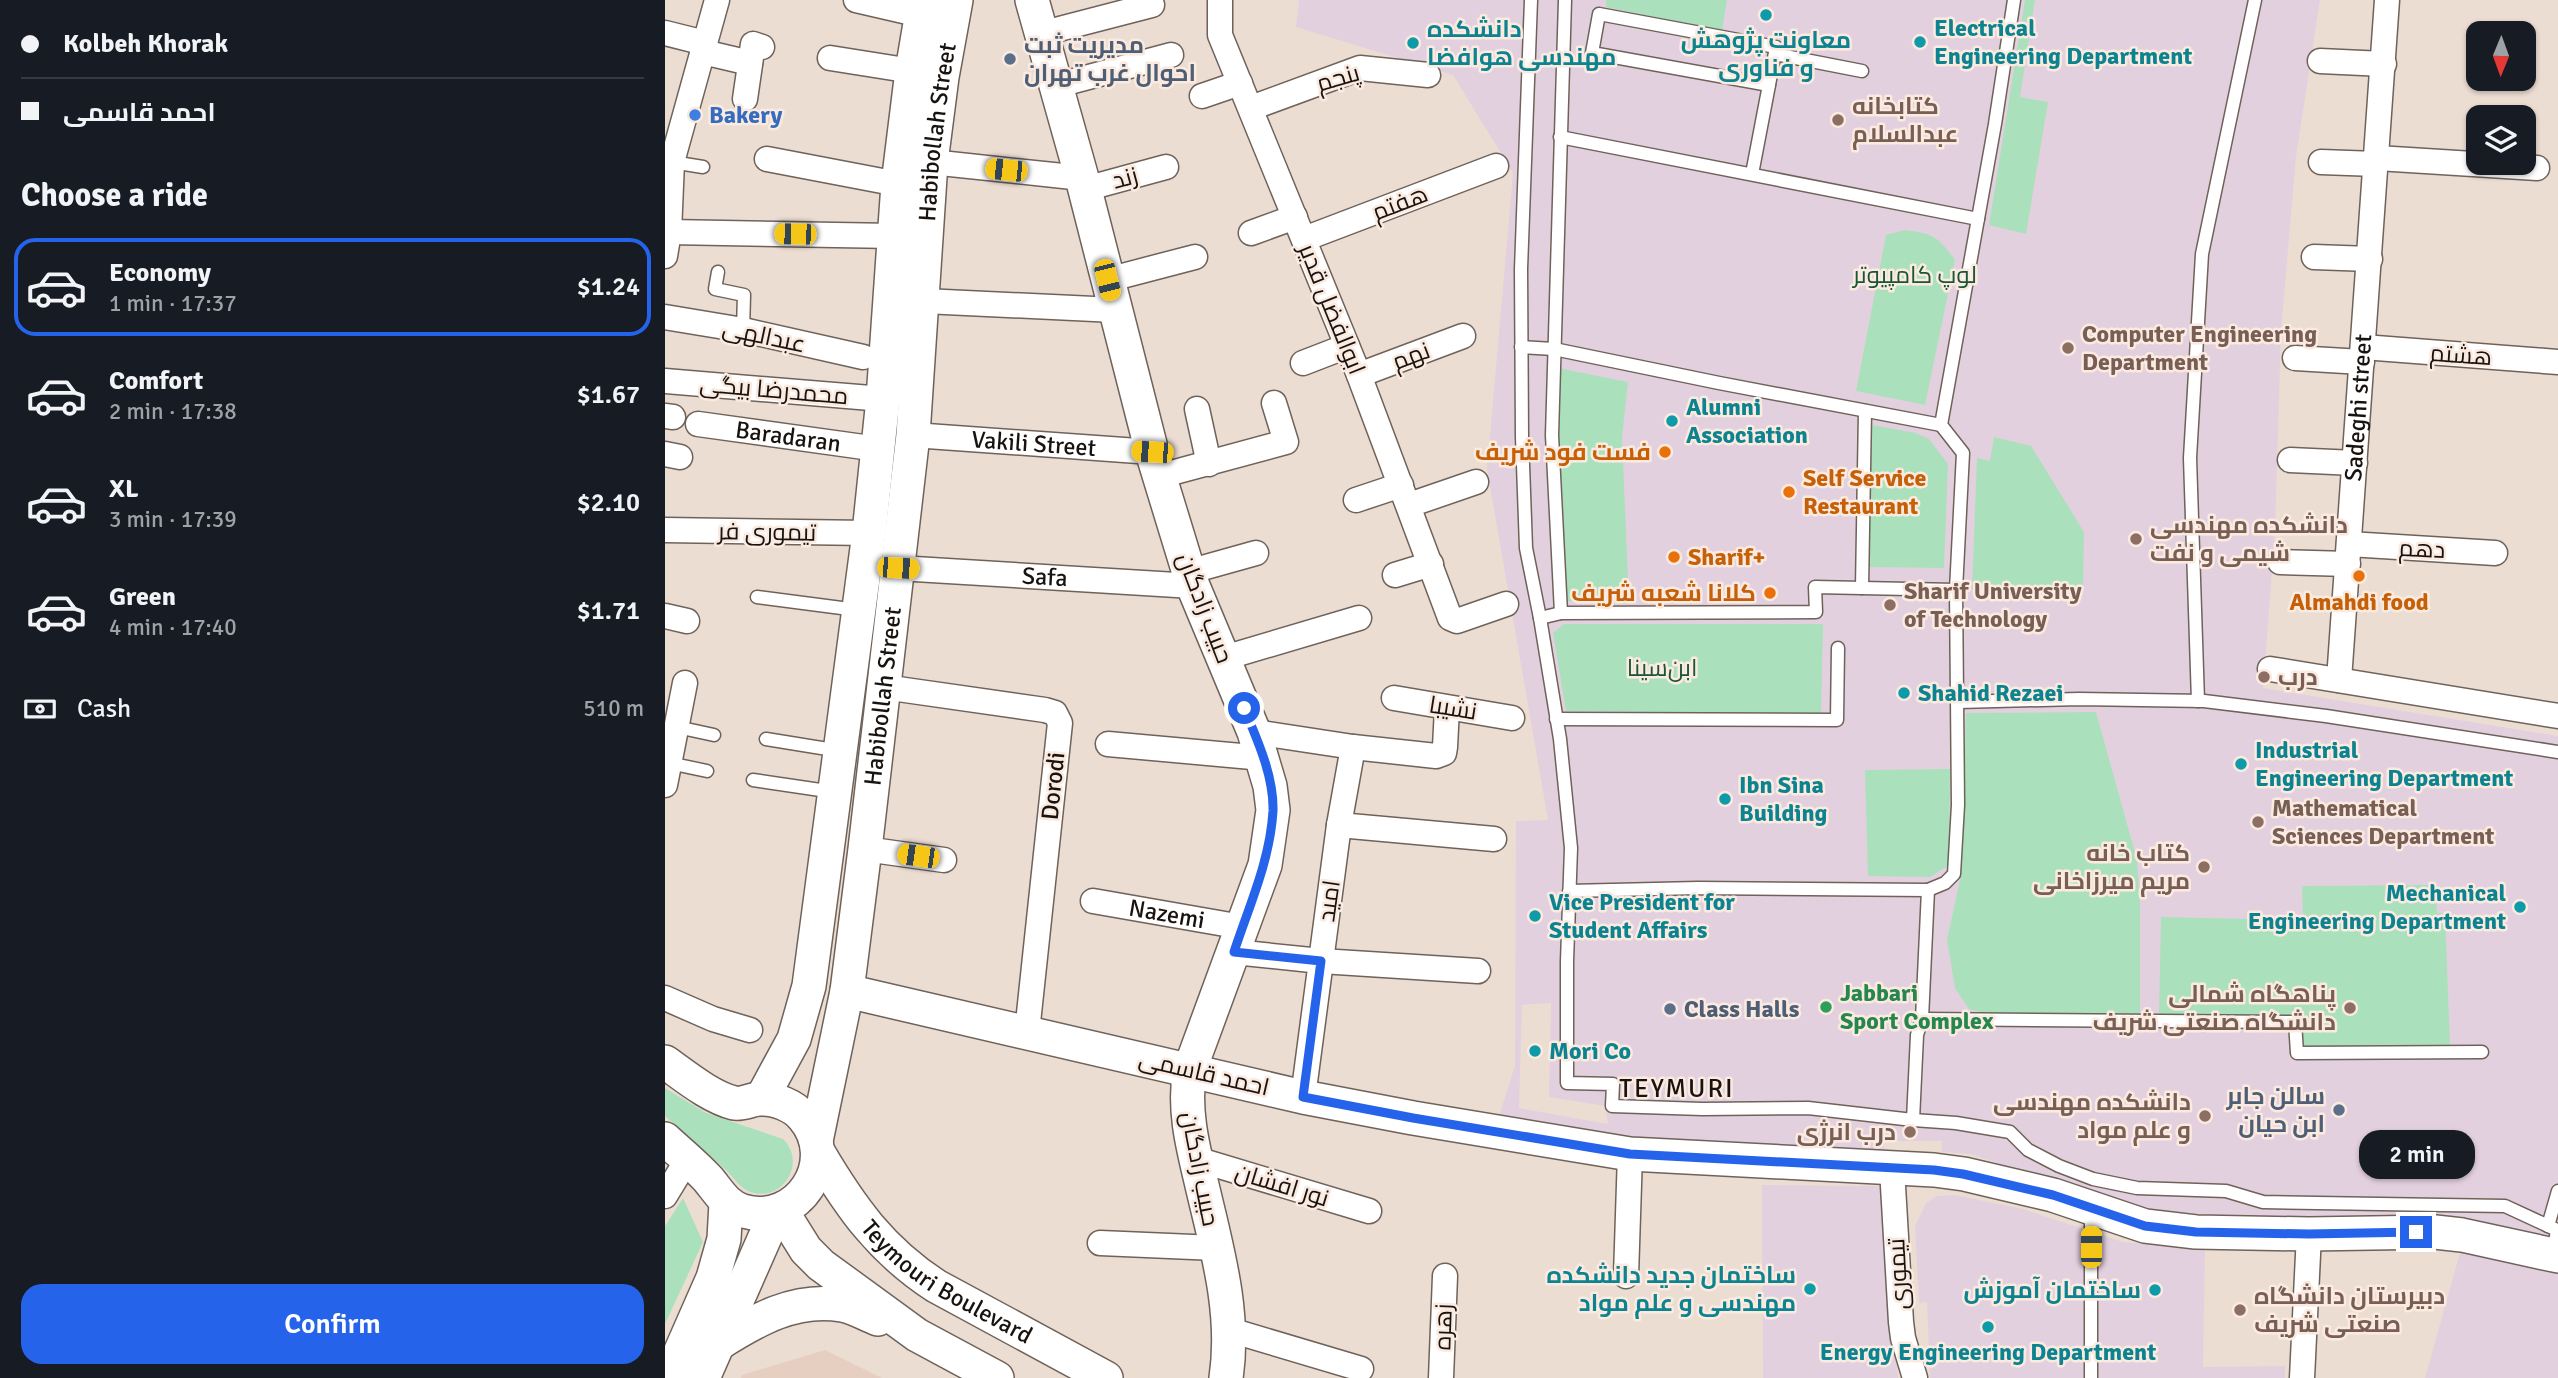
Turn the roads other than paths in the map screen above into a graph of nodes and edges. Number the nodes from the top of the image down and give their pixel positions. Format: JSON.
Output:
{"nodes":[{"id":1,"x":717,"y":0,"type":"edge"},
{"id":2,"x":856,"y":0,"type":"edge"},
{"id":3,"x":956,"y":0,"type":"edge"},
{"id":4,"x":1032,"y":0,"type":"edge"},
{"id":5,"x":1220,"y":0,"type":"edge"},
{"id":6,"x":1531,"y":0,"type":"edge"},
{"id":7,"x":1566,"y":0,"type":"edge"},
{"id":8,"x":2014,"y":0,"type":"edge"},
{"id":9,"x":2255,"y":0,"type":"edge"},
{"id":10,"x":2388,"y":0,"type":"edge"},
{"id":11,"x":1152,"y":5,"type":"dead end"},
{"id":12,"x":922,"y":7,"type":"edge"},
{"id":13,"x":665,"y":33,"type":"edge"},
{"id":14,"x":1040,"y":34,"type":"junction"},
{"id":15,"x":704,"y":47,"type":"junction"},
{"id":16,"x":1775,"y":54,"type":"junction"},
{"id":17,"x":1171,"y":55,"type":"dead end"},
{"id":18,"x":830,"y":58,"type":"dead end"},
{"id":19,"x":2320,"y":61,"type":"dead end"},
{"id":20,"x":2384,"y":64,"type":"junction"},
{"id":21,"x":912,"y":71,"type":"junction"},
{"id":22,"x":1862,"y":71,"type":"dead end"},
{"id":23,"x":1428,"y":75,"type":"dead end"},
{"id":24,"x":1240,"y":83,"type":"junction"},
{"id":25,"x":1769,"y":85,"type":"junction"},
{"id":26,"x":1055,"y":86,"type":"junction"},
{"id":27,"x":1202,"y":96,"type":"dead end"},
{"id":28,"x":745,"y":99,"type":"dead end"},
{"id":29,"x":1251,"y":108,"type":"junction"},
{"id":30,"x":1560,"y":137,"type":"junction"},
{"id":31,"x":767,"y":159,"type":"dead end"},
{"id":32,"x":2377,"y":161,"type":"junction"},
{"id":33,"x":672,"y":162,"type":"junction"},
{"id":34,"x":931,"y":162,"type":"junction"},
{"id":35,"x":2321,"y":162,"type":"dead end"},
{"id":36,"x":1496,"y":166,"type":"dead end"},
{"id":37,"x":703,"y":167,"type":"dead end"},
{"id":38,"x":1166,"y":167,"type":"dead end"},
{"id":39,"x":2537,"y":168,"type":"dead end"},
{"id":40,"x":1752,"y":174,"type":"junction"},
{"id":41,"x":1083,"y":183,"type":"junction"},
{"id":42,"x":898,"y":184,"type":"junction"},
{"id":43,"x":1978,"y":219,"type":"junction"},
{"id":44,"x":1300,"y":228,"type":"junction"},
{"id":45,"x":1251,"y":233,"type":"dead end"},
{"id":46,"x":895,"y":236,"type":"junction"},
{"id":47,"x":667,"y":244,"type":"edge"},
{"id":48,"x":1195,"y":257,"type":"dead end"},
{"id":49,"x":2314,"y":257,"type":"dead end"},
{"id":50,"x":2370,"y":259,"type":"junction"},
{"id":51,"x":718,"y":272,"type":"dead end"},
{"id":52,"x":1111,"y":295,"type":"junction"},
{"id":53,"x":924,"y":301,"type":"junction"},
{"id":54,"x":665,"y":317,"type":"edge"},
{"id":55,"x":743,"y":330,"type":"junction"},
{"id":56,"x":1463,"y":336,"type":"dead end"},
{"id":57,"x":1347,"y":346,"type":"junction"},
{"id":58,"x":1521,"y":347,"type":"junction"},
{"id":59,"x":1554,"y":349,"type":"junction"},
{"id":60,"x":2363,"y":355,"type":"junction"},
{"id":61,"x":863,"y":357,"type":"dead end"},
{"id":62,"x":2295,"y":358,"type":"dead end"},
{"id":63,"x":2558,"y":362,"type":"edge"},
{"id":64,"x":1304,"y":363,"type":"dead end"},
{"id":65,"x":1359,"y":375,"type":"junction"},
{"id":66,"x":665,"y":381,"type":"edge"},
{"id":67,"x":883,"y":399,"type":"junction"},
{"id":68,"x":1274,"y":403,"type":"dead end"},
{"id":69,"x":1196,"y":409,"type":"dead end"},
{"id":70,"x":1865,"y":411,"type":"junction"},
{"id":71,"x":698,"y":424,"type":"dead end"},
{"id":72,"x":1941,"y":425,"type":"junction"},
{"id":73,"x":913,"y":435,"type":"junction"},
{"id":74,"x":878,"y":449,"type":"junction"},
{"id":75,"x":2290,"y":460,"type":"dead end"},
{"id":76,"x":2355,"y":463,"type":"junction"},
{"id":77,"x":1156,"y":464,"type":"junction"},
{"id":78,"x":1209,"y":464,"type":"junction"},
{"id":79,"x":1476,"y":482,"type":"dead end"},
{"id":80,"x":1405,"y":495,"type":"junction"},
{"id":81,"x":1356,"y":500,"type":"dead end"},
{"id":82,"x":665,"y":530,"type":"edge"},
{"id":83,"x":869,"y":533,"type":"junction"},
{"id":84,"x":1256,"y":553,"type":"dead end"},
{"id":85,"x":2495,"y":553,"type":"dead end"},
{"id":86,"x":2348,"y":554,"type":"junction"},
{"id":87,"x":2280,"y":562,"type":"dead end"},
{"id":88,"x":1431,"y":564,"type":"junction"},
{"id":89,"x":898,"y":568,"type":"junction"},
{"id":90,"x":1395,"y":575,"type":"dead end"},
{"id":91,"x":1191,"y":579,"type":"junction"},
{"id":92,"x":1862,"y":588,"type":"junction"},
{"id":93,"x":1957,"y":590,"type":"junction"},
{"id":94,"x":757,"y":597,"type":"dead end"},
{"id":95,"x":1506,"y":604,"type":"dead end"},
{"id":96,"x":859,"y":610,"type":"junction"},
{"id":97,"x":1561,"y":613,"type":"junction"},
{"id":98,"x":1359,"y":618,"type":"dead end"},
{"id":99,"x":1540,"y":618,"type":"junction"},
{"id":100,"x":1839,"y":648,"type":"dead end"},
{"id":101,"x":1224,"y":658,"type":"junction"},
{"id":102,"x":2270,"y":669,"type":"dead end"},
{"id":103,"x":2339,"y":680,"type":"junction"},
{"id":104,"x":685,"y":683,"type":"dead end"},
{"id":105,"x":884,"y":687,"type":"junction"},
{"id":106,"x":1394,"y":698,"type":"dead end"},
{"id":107,"x":2198,"y":701,"type":"junction"},
{"id":108,"x":1958,"y":702,"type":"junction"},
{"id":109,"x":1447,"y":708,"type":"junction"},
{"id":110,"x":2558,"y":716,"type":"edge"},
{"id":111,"x":1512,"y":718,"type":"dead end"},
{"id":112,"x":1556,"y":719,"type":"junction"},
{"id":113,"x":677,"y":727,"type":"junction"},
{"id":114,"x":714,"y":735,"type":"dead end"},
{"id":115,"x":766,"y":739,"type":"dead end"},
{"id":116,"x":1108,"y":744,"type":"dead end"},
{"id":117,"x":1259,"y":745,"type":"junction"},
{"id":118,"x":1353,"y":747,"type":"junction"},
{"id":119,"x":840,"y":751,"type":"junction"},
{"id":120,"x":2558,"y":752,"type":"edge"},
{"id":121,"x":707,"y":771,"type":"dead end"},
{"id":122,"x":667,"y":774,"type":"edge"},
{"id":123,"x":753,"y":780,"type":"dead end"},
{"id":124,"x":834,"y":793,"type":"junction"},
{"id":125,"x":1339,"y":825,"type":"junction"},
{"id":126,"x":1494,"y":839,"type":"dead end"},
{"id":127,"x":865,"y":849,"type":"junction"},
{"id":128,"x":944,"y":860,"type":"dead end"},
{"id":129,"x":823,"y":880,"type":"junction"},
{"id":130,"x":860,"y":886,"type":"junction"},
{"id":131,"x":1928,"y":890,"type":"junction"},
{"id":132,"x":1569,"y":891,"type":"junction"},
{"id":133,"x":1093,"y":901,"type":"dead end"},
{"id":134,"x":1238,"y":939,"type":"junction"},
{"id":135,"x":1321,"y":961,"type":"junction"},
{"id":136,"x":1478,"y":971,"type":"dead end"},
{"id":137,"x":847,"y":991,"type":"junction"},
{"id":138,"x":665,"y":998,"type":"edge"},
{"id":139,"x":1922,"y":1019,"type":"junction"},
{"id":140,"x":750,"y":1030,"type":"dead end"},
{"id":141,"x":1027,"y":1032,"type":"junction"},
{"id":142,"x":2481,"y":1052,"type":"dead end"},
{"id":143,"x":665,"y":1062,"type":"edge"},
{"id":144,"x":1190,"y":1069,"type":"junction"},
{"id":145,"x":1303,"y":1097,"type":"junction"},
{"id":146,"x":749,"y":1101,"type":"junction"},
{"id":147,"x":1913,"y":1120,"type":"junction"},
{"id":148,"x":817,"y":1146,"type":"junction"},
{"id":149,"x":1630,"y":1154,"type":"junction"},
{"id":150,"x":1196,"y":1160,"type":"junction"},
{"id":151,"x":1892,"y":1168,"type":"junction"},
{"id":152,"x":696,"y":1170,"type":"edge"},
{"id":153,"x":2558,"y":1191,"type":"edge"},
{"id":154,"x":665,"y":1196,"type":"edge"},
{"id":155,"x":2091,"y":1208,"type":"junction"},
{"id":156,"x":779,"y":1211,"type":"junction"},
{"id":157,"x":1369,"y":1211,"type":"dead end"},
{"id":158,"x":2309,"y":1234,"type":"junction"},
{"id":159,"x":1100,"y":1242,"type":"dead end"},
{"id":160,"x":2553,"y":1246,"type":"edge"},
{"id":161,"x":1216,"y":1248,"type":"junction"},
{"id":162,"x":1445,"y":1276,"type":"dead end"},
{"id":163,"x":1626,"y":1276,"type":"dead end"},
{"id":164,"x":1230,"y":1330,"type":"junction"},
{"id":165,"x":917,"y":1335,"type":"junction"},
{"id":166,"x":718,"y":1344,"type":"junction"},
{"id":167,"x":1361,"y":1369,"type":"dead end"},
{"id":168,"x":678,"y":1370,"type":"edge"},
{"id":169,"x":997,"y":1378,"type":"edge"},
{"id":170,"x":1106,"y":1378,"type":"edge"},
{"id":171,"x":1226,"y":1378,"type":"edge"},
{"id":172,"x":1441,"y":1378,"type":"edge"},
{"id":173,"x":1915,"y":1378,"type":"edge"},
{"id":174,"x":2091,"y":1378,"type":"edge"},
{"id":175,"x":2302,"y":1378,"type":"edge"}],
"edges":[{"from":1,"to":15,"type":"street"},
{"from":2,"to":12,"type":"street"},
{"from":3,"to":34,"type":"main road","name":"Habibollah Street"},
{"from":4,"to":14,"type":"main road","name":"حبیب زادگان"},
{"from":5,"to":24,"type":"street","name":"ابوالفضل قدیر"},
{"from":6,"to":58,"type":"lane"},
{"from":7,"to":30,"type":"lane"},
{"from":8,"to":43,"type":"lane"},
{"from":9,"to":107,"type":"lane"},
{"from":10,"to":20,"type":"street","name":"Sadeghi street"},
{"from":11,"to":14,"type":"street"},
{"from":12,"to":21,"type":"main road","name":"Habibollah Street"},
{"from":13,"to":15,"type":"street"},
{"from":14,"to":26,"type":"main road","name":"حبیب زادگان"},
{"from":15,"to":28,"type":"street"},
{"from":15,"to":33,"type":"street"},
{"from":16,"to":22,"type":"lane"},
{"from":16,"to":25,"type":"lane"},
{"from":16,"to":25,"type":"lane"},
{"from":17,"to":26,"type":"street"},
{"from":18,"to":21,"type":"street"},
{"from":19,"to":20,"type":"street"},
{"from":20,"to":32,"type":"street","name":"Sadeghi street"},
{"from":21,"to":42,"type":"main road","name":"Habibollah Street"},
{"from":23,"to":29,"type":"street","name":"پنجم"},
{"from":24,"to":27,"type":"street"},
{"from":24,"to":29,"type":"street","name":"ابوالفضل قدیر"},
{"from":25,"to":40,"type":"lane"},
{"from":26,"to":41,"type":"main road","name":"حبیب زادگان"},
{"from":29,"to":44,"type":"street","name":"ابوالفضل قدیر"},
{"from":30,"to":40,"type":"lane"},
{"from":30,"to":59,"type":"lane"},
{"from":31,"to":42,"type":"street"},
{"from":32,"to":35,"type":"street"},
{"from":32,"to":39,"type":"street"},
{"from":32,"to":50,"type":"street","name":"Sadeghi street"},
{"from":33,"to":37,"type":"lane"},
{"from":33,"to":47,"type":"street"},
{"from":34,"to":41,"type":"street"},
{"from":34,"to":53,"type":"main road","name":"Habibollah Street"},
{"from":36,"to":44,"type":"street","name":"هفتم"},
{"from":38,"to":41,"type":"street","name":"زند"},
{"from":40,"to":43,"type":"lane"},
{"from":41,"to":52,"type":"main road","name":"حبیب زادگان"},
{"from":42,"to":46,"type":"main road","name":"Habibollah Street"},
{"from":43,"to":72,"type":"lane"},
{"from":44,"to":45,"type":"street"},
{"from":44,"to":57,"type":"street","name":"ابوالفضل قدیر"},
{"from":46,"to":47,"type":"street"},
{"from":46,"to":67,"type":"main road","name":"Habibollah Street"},
{"from":48,"to":52,"type":"street"},
{"from":49,"to":50,"type":"street"},
{"from":50,"to":60,"type":"street","name":"Sadeghi street"},
{"from":51,"to":55,"type":"lane"},
{"from":52,"to":53,"type":"street"},
{"from":52,"to":77,"type":"main road","name":"حبیب زادگان"},
{"from":53,"to":73,"type":"main road","name":"Habibollah Street"},
{"from":54,"to":55,"type":"street","name":"عبدالهی"},
{"from":55,"to":61,"type":"street","name":"عبدالهی"},
{"from":56,"to":65,"type":"street","name":"نهم"},
{"from":57,"to":64,"type":"street"},
{"from":57,"to":65,"type":"street","name":"ابوالفضل قدیر"},
{"from":58,"to":59,"type":"lane"},
{"from":58,"to":99,"type":"lane"},
{"from":59,"to":70,"type":"lane"},
{"from":59,"to":97,"type":"lane"},
{"from":60,"to":62,"type":"street","name":"هشتم"},
{"from":60,"to":63,"type":"street","name":"هشتم"},
{"from":60,"to":76,"type":"street","name":"Sadeghi street"},
{"from":65,"to":80,"type":"street","name":"ابوالفضل قدیر"},
{"from":66,"to":67,"type":"street","name":"محمدرضا بیگی"},
{"from":67,"to":74,"type":"main road","name":"Habibollah Street"},
{"from":68,"to":78,"type":"street","name":"Vakili Street"},
{"from":69,"to":78,"type":"street"},
{"from":70,"to":72,"type":"lane"},
{"from":70,"to":92,"type":"lane"},
{"from":71,"to":74,"type":"street","name":"Baradaran"},
{"from":72,"to":93,"type":"lane"},
{"from":73,"to":77,"type":"street","name":"Vakili Street"},
{"from":73,"to":89,"type":"main road","name":"Habibollah Street"},
{"from":74,"to":83,"type":"main road","name":"Habibollah Street"},
{"from":75,"to":76,"type":"street"},
{"from":76,"to":86,"type":"street","name":"Sadeghi street"},
{"from":77,"to":78,"type":"street","name":"Vakili Street"},
{"from":77,"to":91,"type":"main road","name":"حبیب زادگان"},
{"from":79,"to":80,"type":"street"},
{"from":80,"to":81,"type":"street"},
{"from":80,"to":88,"type":"street","name":"ابوالفضل قدیر"},
{"from":82,"to":83,"type":"street","name":"تیموری فر"},
{"from":83,"to":96,"type":"main road","name":"Habibollah Street"},
{"from":84,"to":91,"type":"street","name":"Safa"},
{"from":85,"to":86,"type":"street","name":"دهم"},
{"from":86,"to":87,"type":"street","name":"دهم"},
{"from":86,"to":103,"type":"street","name":"Sadeghi street"},
{"from":88,"to":90,"type":"street"},
{"from":88,"to":95,"type":"street","name":"ابوالفضل قدیر"},
{"from":89,"to":91,"type":"street","name":"Safa"},
{"from":89,"to":105,"type":"main road","name":"Habibollah Street"},
{"from":91,"to":101,"type":"main road","name":"حبیب زادگان"},
{"from":92,"to":93,"type":"lane"},
{"from":92,"to":97,"type":"lane"},
{"from":93,"to":108,"type":"lane"},
{"from":94,"to":96,"type":"lane"},
{"from":96,"to":119,"type":"main road","name":"Habibollah Street"},
{"from":97,"to":99,"type":"lane"},
{"from":98,"to":101,"type":"street"},
{"from":99,"to":112,"type":"lane"},
{"from":100,"to":112,"type":"lane"},
{"from":101,"to":117,"type":"main road","name":"حبیب زادگان"},
{"from":102,"to":103,"type":"street"},
{"from":103,"to":110,"type":"street"},
{"from":104,"to":113,"type":"street"},
{"from":105,"to":127,"type":"main road","name":"Habibollah Street"},
{"from":105,"to":141,"type":"street","name":"Dorodi"},
{"from":106,"to":109,"type":"street","name":"نشیبا"},
{"from":107,"to":108,"type":"lane"},
{"from":107,"to":120,"type":"lane"},
{"from":108,"to":131,"type":"lane"},
{"from":109,"to":111,"type":"street","name":"نشیبا"},
{"from":109,"to":118,"type":"street"},
{"from":112,"to":132,"type":"lane"},
{"from":113,"to":114,"type":"lane"},
{"from":113,"to":122,"type":"street"},
{"from":115,"to":119,"type":"lane"},
{"from":116,"to":117,"type":"street"},
{"from":117,"to":118,"type":"street"},
{"from":117,"to":134,"type":"main road","name":"حبیب زادگان"},
{"from":118,"to":125,"type":"street","name":"امید"},
{"from":119,"to":124,"type":"main road","name":"Habibollah Street"},
{"from":121,"to":122,"type":"lane"},
{"from":123,"to":124,"type":"lane"},
{"from":124,"to":129,"type":"main road","name":"Habibollah Street"},
{"from":125,"to":126,"type":"street"},
{"from":125,"to":135,"type":"street","name":"امید"},
{"from":127,"to":128,"type":"street"},
{"from":127,"to":130,"type":"main road","name":"Habibollah Street"},
{"from":129,"to":130,"type":"main road"},
{"from":129,"to":146,"type":"main road","name":"Habibollah Street"},
{"from":130,"to":137,"type":"main road","name":"Habibollah Street"},
{"from":131,"to":132,"type":"lane"},
{"from":131,"to":139,"type":"lane"},
{"from":132,"to":147,"type":"lane"},
{"from":133,"to":134,"type":"street","name":"Nazemi"},
{"from":134,"to":135,"type":"street","name":"Nazemi"},
{"from":134,"to":144,"type":"main road","name":"حبیب زادگان"},
{"from":135,"to":136,"type":"street","name":"Nazemi"},
{"from":135,"to":145,"type":"street","name":"امید"},
{"from":137,"to":141,"type":"main road","name":"احمد قاسمی"},
{"from":137,"to":148,"type":"main road","name":"Habibollah Street"},
{"from":138,"to":140,"type":"street"},
{"from":139,"to":142,"type":"lane"},
{"from":139,"to":147,"type":"lane"},
{"from":141,"to":144,"type":"main road","name":"احمد قاسمی"},
{"from":143,"to":146,"type":"main road"},
{"from":144,"to":145,"type":"main road","name":"احمد قاسمی"},
{"from":144,"to":150,"type":"main road","name":"حبیب زادگان"},
{"from":145,"to":149,"type":"main road","name":"احمد قاسمی"},
{"from":146,"to":148,"type":"main road","name":"Teymouri Boulevard"},
{"from":147,"to":160,"type":"lane"},
{"from":148,"to":156,"type":"main road","name":"Habibollah Street"},
{"from":148,"to":170,"type":"main road","name":"Teymouri Boulevard"},
{"from":149,"to":151,"type":"main road","name":"احمد قاسمی"},
{"from":149,"to":163,"type":"street"},
{"from":150,"to":157,"type":"street","name":"نور افشان"},
{"from":150,"to":161,"type":"main road","name":"حبیب زادگان"},
{"from":151,"to":155,"type":"main road","name":"احمد قاسمی"},
{"from":151,"to":173,"type":"street","name":"تیموری"},
{"from":152,"to":154,"type":"street"},
{"from":152,"to":156,"type":"main road"},
{"from":152,"to":168,"type":"main road"},
{"from":153,"to":160,"type":"lane"},
{"from":155,"to":158,"type":"main road","name":"احمد قاسمی"},
{"from":155,"to":174,"type":"lane"},
{"from":156,"to":165,"type":"main road"},
{"from":156,"to":166,"type":"main road"},
{"from":158,"to":160,"type":"main road","name":"احمد قاسمی"},
{"from":158,"to":175,"type":"street"},
{"from":159,"to":161,"type":"street"},
{"from":161,"to":164,"type":"main road","name":"حبیب زادگان"},
{"from":162,"to":172,"type":"street","name":"زهره"},
{"from":164,"to":167,"type":"street"},
{"from":164,"to":171,"type":"main road","name":"حبیب زادگان"},
{"from":165,"to":166,"type":"main road"},
{"from":165,"to":169,"type":"main road"},
{"from":166,"to":168,"type":"main road"}]}
